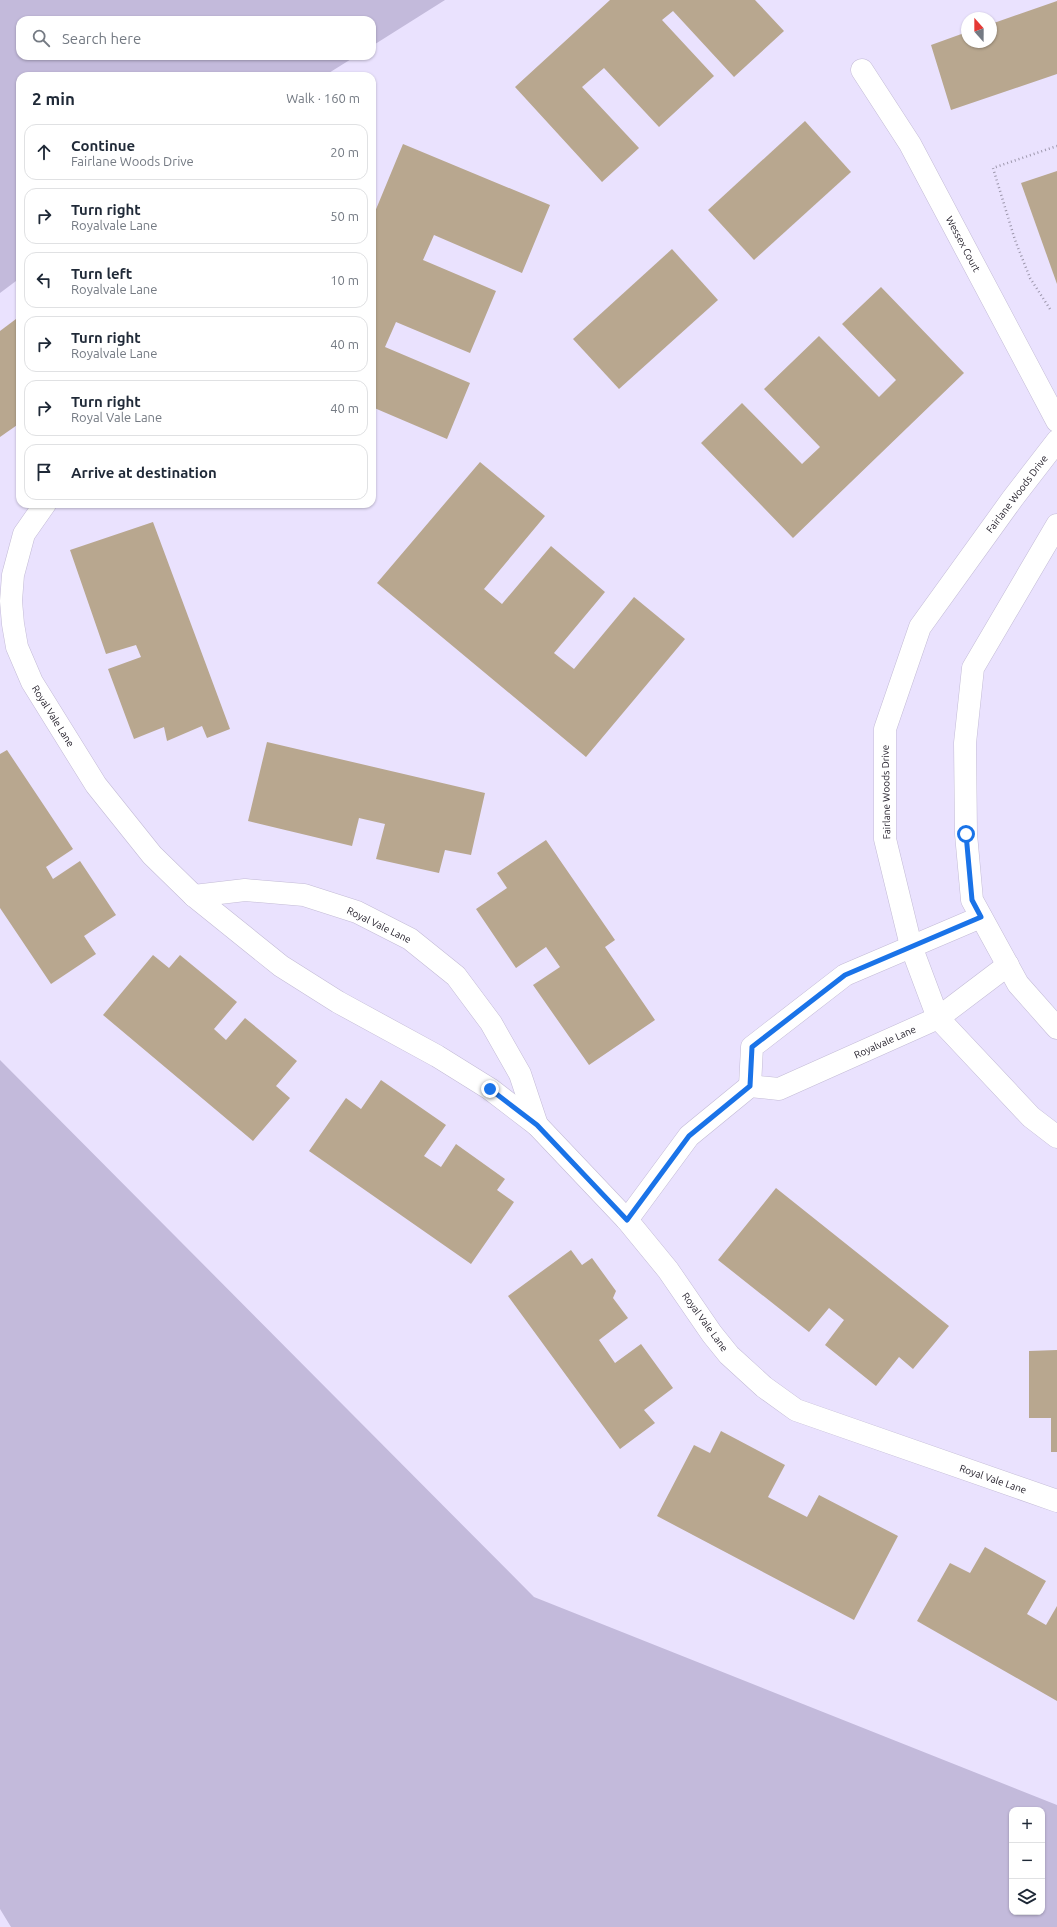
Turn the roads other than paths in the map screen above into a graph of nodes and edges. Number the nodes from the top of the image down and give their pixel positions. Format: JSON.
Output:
{"nodes":[{"id":1,"x":862,"y":70,"type":"dead end"},
{"id":2,"x":1057,"y":421,"type":"edge"},
{"id":3,"x":1057,"y":440,"type":"edge"},
{"id":4,"x":42,"y":508,"type":"edge"},
{"id":5,"x":1057,"y":525,"type":"edge"},
{"id":6,"x":194,"y":896,"type":"junction"},
{"id":7,"x":981,"y":917,"type":"junction"},
{"id":8,"x":911,"y":946,"type":"junction"},
{"id":9,"x":1008,"y":965,"type":"junction"},
{"id":10,"x":938,"y":1018,"type":"junction"},
{"id":11,"x":1057,"y":1028,"type":"edge"},
{"id":12,"x":750,"y":1086,"type":"junction"},
{"id":13,"x":537,"y":1125,"type":"junction"},
{"id":14,"x":1057,"y":1137,"type":"edge"},
{"id":15,"x":627,"y":1220,"type":"junction"},
{"id":16,"x":1057,"y":1501,"type":"edge"}],
"edges":[{"from":1,"to":2,"type":"street","name":"Wessex Court"},
{"from":3,"to":8,"type":"street","name":"Fairlane Woods Drive"},
{"from":4,"to":6,"type":"street","name":"Royal Vale Lane"},
{"from":5,"to":7,"type":"street"},
{"from":6,"to":13,"type":"street","name":"Royal Vale Lane"},
{"from":6,"to":13,"type":"street","name":"Royal Vale Lane"},
{"from":7,"to":8,"type":"street"},
{"from":7,"to":9,"type":"street"},
{"from":8,"to":10,"type":"street","name":"Fairlane Woods Drive"},
{"from":8,"to":12,"type":"street"},
{"from":9,"to":10,"type":"street","name":"Royalvale Lane"},
{"from":9,"to":11,"type":"street"},
{"from":10,"to":12,"type":"street","name":"Royalvale Lane"},
{"from":10,"to":14,"type":"street","name":"Fairlane Woods Drive"},
{"from":12,"to":15,"type":"street"},
{"from":13,"to":15,"type":"street","name":"Royal Vale Lane"},
{"from":15,"to":16,"type":"street","name":"Royal Vale Lane"}]}
